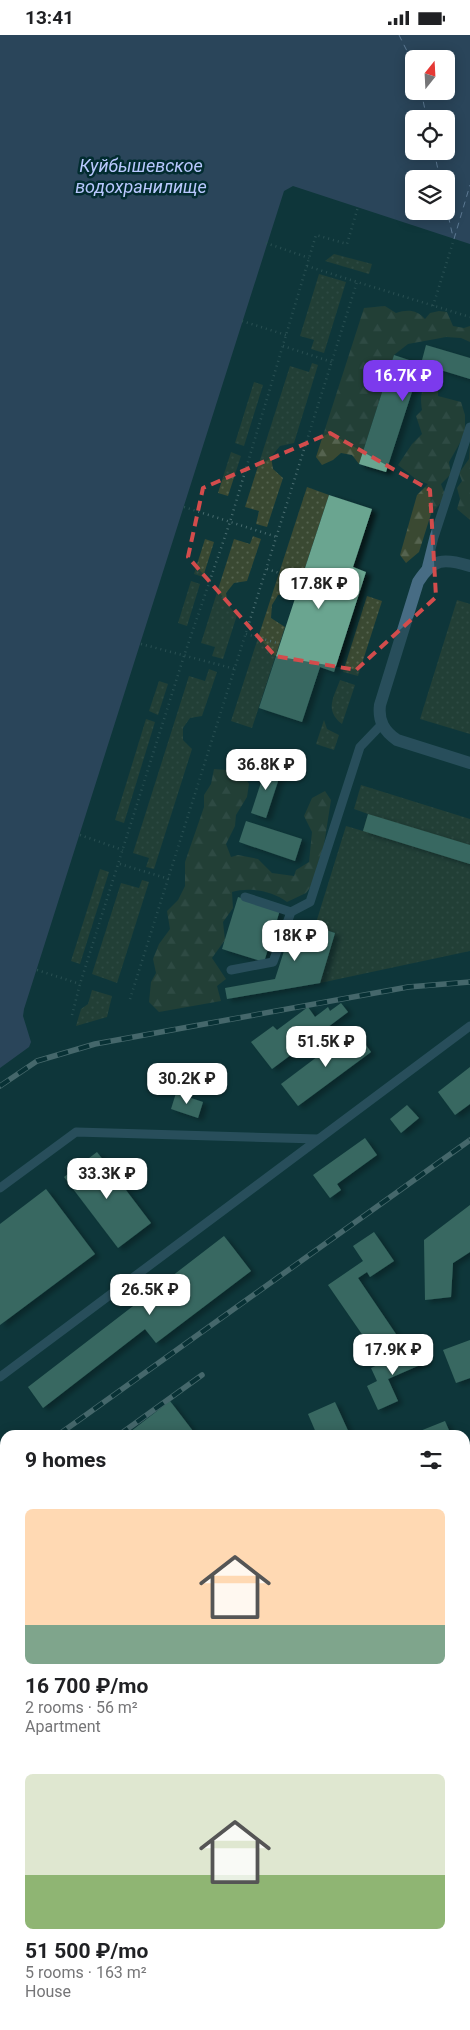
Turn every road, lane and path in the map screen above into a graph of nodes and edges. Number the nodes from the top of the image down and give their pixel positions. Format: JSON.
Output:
{"nodes":[{"id":1,"x":358,"y":207,"type":"dead end"},
{"id":2,"x":454,"y":239,"type":"dead end"},
{"id":3,"x":266,"y":243,"type":"dead end"},
{"id":4,"x":309,"y":258,"type":"junction"},
{"id":5,"x":307,"y":266,"type":"junction"},
{"id":6,"x":358,"y":282,"type":"junction"},
{"id":7,"x":433,"y":306,"type":"junction"},
{"id":8,"x":470,"y":317,"type":"edge"},
{"id":9,"x":242,"y":321,"type":"dead end"},
{"id":10,"x":286,"y":335,"type":"junction"},
{"id":11,"x":283,"y":346,"type":"junction"},
{"id":12,"x":332,"y":361,"type":"junction"},
{"id":13,"x":470,"y":427,"type":"edge"},
{"id":14,"x":184,"y":507,"type":"dead end"},
{"id":15,"x":230,"y":522,"type":"junction"},
{"id":16,"x":277,"y":537,"type":"junction"},
{"id":17,"x":470,"y":566,"type":"edge"},
{"id":18,"x":267,"y":569,"type":"junction"},
{"id":19,"x":426,"y":569,"type":"junction"},
{"id":20,"x":298,"y":579,"type":"dead end"},
{"id":21,"x":246,"y":633,"type":"junction"},
{"id":22,"x":277,"y":643,"type":"dead end"},
{"id":23,"x":141,"y":644,"type":"dead end"},
{"id":24,"x":184,"y":656,"type":"junction"},
{"id":25,"x":235,"y":669,"type":"junction"},
{"id":26,"x":382,"y":724,"type":"junction"},
{"id":27,"x":470,"y":763,"type":"edge"},
{"id":28,"x":80,"y":835,"type":"dead end"},
{"id":29,"x":123,"y":850,"type":"junction"},
{"id":30,"x":119,"y":864,"type":"junction"},
{"id":31,"x":168,"y":879,"type":"junction"},
{"id":32,"x":245,"y":897,"type":"dead end"},
{"id":33,"x":291,"y":912,"type":"junction"},
{"id":34,"x":37,"y":970,"type":"dead end"},
{"id":35,"x":230,"y":970,"type":"dead end"},
{"id":36,"x":80,"y":985,"type":"junction"},
{"id":37,"x":130,"y":999,"type":"dead end"},
{"id":38,"x":72,"y":1015,"type":"dead end"},
{"id":39,"x":470,"y":1026,"type":"edge"},
{"id":40,"x":318,"y":1139,"type":"junction"},
{"id":41,"x":0,"y":1188,"type":"edge"},
{"id":42,"x":0,"y":1377,"type":"edge"}],
"edges":[{"from":1,"to":4,"type":"path"},
{"from":2,"to":7,"type":"path"},
{"from":3,"to":4,"type":"path"},
{"from":4,"to":5,"type":"path"},
{"from":5,"to":6,"type":"path"},
{"from":5,"to":10,"type":"path"},
{"from":6,"to":7,"type":"path"},
{"from":6,"to":12,"type":"path"},
{"from":7,"to":8,"type":"path"},
{"from":9,"to":10,"type":"path"},
{"from":10,"to":11,"type":"path"},
{"from":11,"to":12,"type":"path"},
{"from":11,"to":15,"type":"path"},
{"from":12,"to":16,"type":"path"},
{"from":13,"to":19,"type":"lane"},
{"from":14,"to":15,"type":"path"},
{"from":15,"to":16,"type":"path"},
{"from":15,"to":24,"type":"path"},
{"from":16,"to":18,"type":"path"},
{"from":17,"to":19,"type":"street"},
{"from":18,"to":20,"type":"path"},
{"from":18,"to":21,"type":"path"},
{"from":19,"to":26,"type":"street"},
{"from":21,"to":22,"type":"path"},
{"from":21,"to":25,"type":"path"},
{"from":23,"to":24,"type":"path"},
{"from":24,"to":25,"type":"path"},
{"from":24,"to":29,"type":"path"},
{"from":25,"to":31,"type":"path"},
{"from":26,"to":27,"type":"street"},
{"from":26,"to":33,"type":"lane"},
{"from":28,"to":29,"type":"path"},
{"from":29,"to":30,"type":"path"},
{"from":30,"to":31,"type":"path"},
{"from":30,"to":36,"type":"path"},
{"from":31,"to":37,"type":"path"},
{"from":32,"to":33,"type":"lane"},
{"from":33,"to":35,"type":"lane"},
{"from":34,"to":36,"type":"path"},
{"from":36,"to":38,"type":"path"},
{"from":39,"to":40,"type":"lane"},
{"from":40,"to":41,"type":"lane"},
{"from":40,"to":42,"type":"lane"}]}
